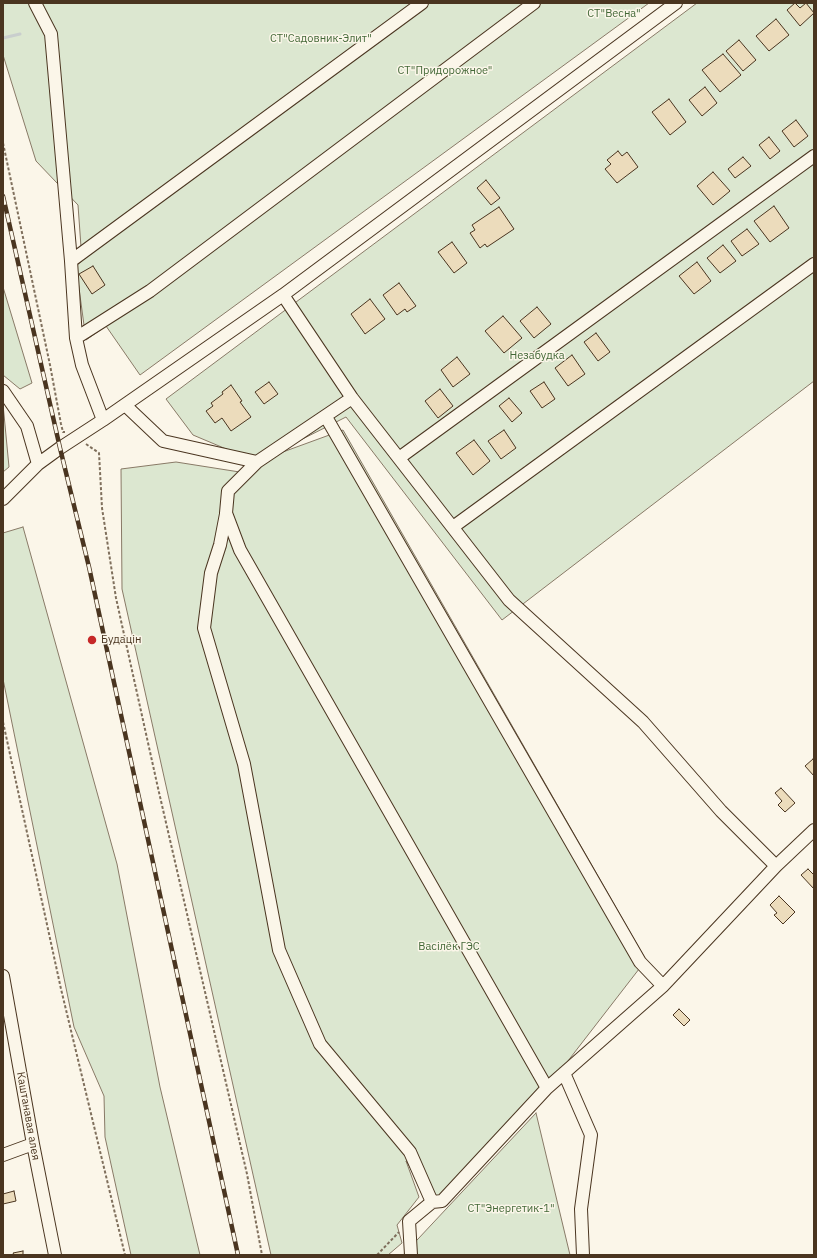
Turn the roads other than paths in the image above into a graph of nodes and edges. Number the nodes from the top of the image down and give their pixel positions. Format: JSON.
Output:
{"nodes":[{"id":1,"x":35,"y":3,"type":"edge"},
{"id":2,"x":422,"y":3,"type":"edge"},
{"id":3,"x":534,"y":3,"type":"edge"},
{"id":4,"x":676,"y":3,"type":"edge"},
{"id":5,"x":814,"y":156,"type":"edge"},
{"id":6,"x":71,"y":261,"type":"junction"},
{"id":7,"x":814,"y":264,"type":"edge"},
{"id":8,"x":283,"y":295,"type":"junction"},
{"id":9,"x":76,"y":338,"type":"junction"},
{"id":10,"x":3,"y":391,"type":"edge"},
{"id":11,"x":352,"y":398,"type":"junction"},
{"id":12,"x":125,"y":405,"type":"junction"},
{"id":13,"x":326,"y":417,"type":"junction"},
{"id":14,"x":103,"y":420,"type":"junction"},
{"id":15,"x":399,"y":458,"type":"junction"},
{"id":16,"x":257,"y":462,"type":"junction"},
{"id":17,"x":38,"y":464,"type":"junction"},
{"id":18,"x":3,"y":499,"type":"edge"},
{"id":19,"x":226,"y":513,"type":"junction"},
{"id":20,"x":454,"y":527,"type":"junction"},
{"id":21,"x":814,"y":830,"type":"edge"},
{"id":22,"x":776,"y":866,"type":"junction"},
{"id":23,"x":3,"y":976,"type":"edge"},
{"id":24,"x":663,"y":986,"type":"junction"},
{"id":25,"x":6,"y":1010,"type":"edge"},
{"id":26,"x":564,"y":1073,"type":"junction"},
{"id":27,"x":547,"y":1088,"type":"junction"},
{"id":28,"x":33,"y":1144,"type":"junction"},
{"id":29,"x":3,"y":1155,"type":"edge"},
{"id":30,"x":432,"y":1202,"type":"junction"},
{"id":31,"x":55,"y":1255,"type":"edge"},
{"id":32,"x":411,"y":1255,"type":"edge"},
{"id":33,"x":583,"y":1255,"type":"edge"}],
"edges":[{"from":1,"to":6,"type":"street"},
{"from":2,"to":6,"type":"street"},
{"from":3,"to":9,"type":"street"},
{"from":4,"to":8,"type":"street"},
{"from":5,"to":15,"type":"street"},
{"from":6,"to":9,"type":"street"},
{"from":7,"to":20,"type":"street"},
{"from":8,"to":11,"type":"street"},
{"from":8,"to":12,"type":"street"},
{"from":9,"to":14,"type":"street"},
{"from":10,"to":17,"type":"street"},
{"from":11,"to":13,"type":"street"},
{"from":11,"to":15,"type":"street"},
{"from":12,"to":14,"type":"street"},
{"from":12,"to":16,"type":"street"},
{"from":13,"to":16,"type":"street"},
{"from":13,"to":24,"type":"street"},
{"from":14,"to":17,"type":"street"},
{"from":15,"to":20,"type":"street"},
{"from":16,"to":19,"type":"street"},
{"from":17,"to":18,"type":"street"},
{"from":19,"to":27,"type":"street"},
{"from":19,"to":30,"type":"street"},
{"from":20,"to":22,"type":"street"},
{"from":21,"to":22,"type":"street"},
{"from":22,"to":24,"type":"street"},
{"from":23,"to":25,"type":"street","name":"Каштанавая алея"},
{"from":24,"to":26,"type":"street"},
{"from":25,"to":28,"type":"street","name":"Каштанавая алея"},
{"from":26,"to":27,"type":"street"},
{"from":26,"to":33,"type":"street"},
{"from":27,"to":30,"type":"street"},
{"from":28,"to":29,"type":"street"},
{"from":28,"to":31,"type":"street","name":"Каштанавая алея"},
{"from":30,"to":32,"type":"street"}]}
